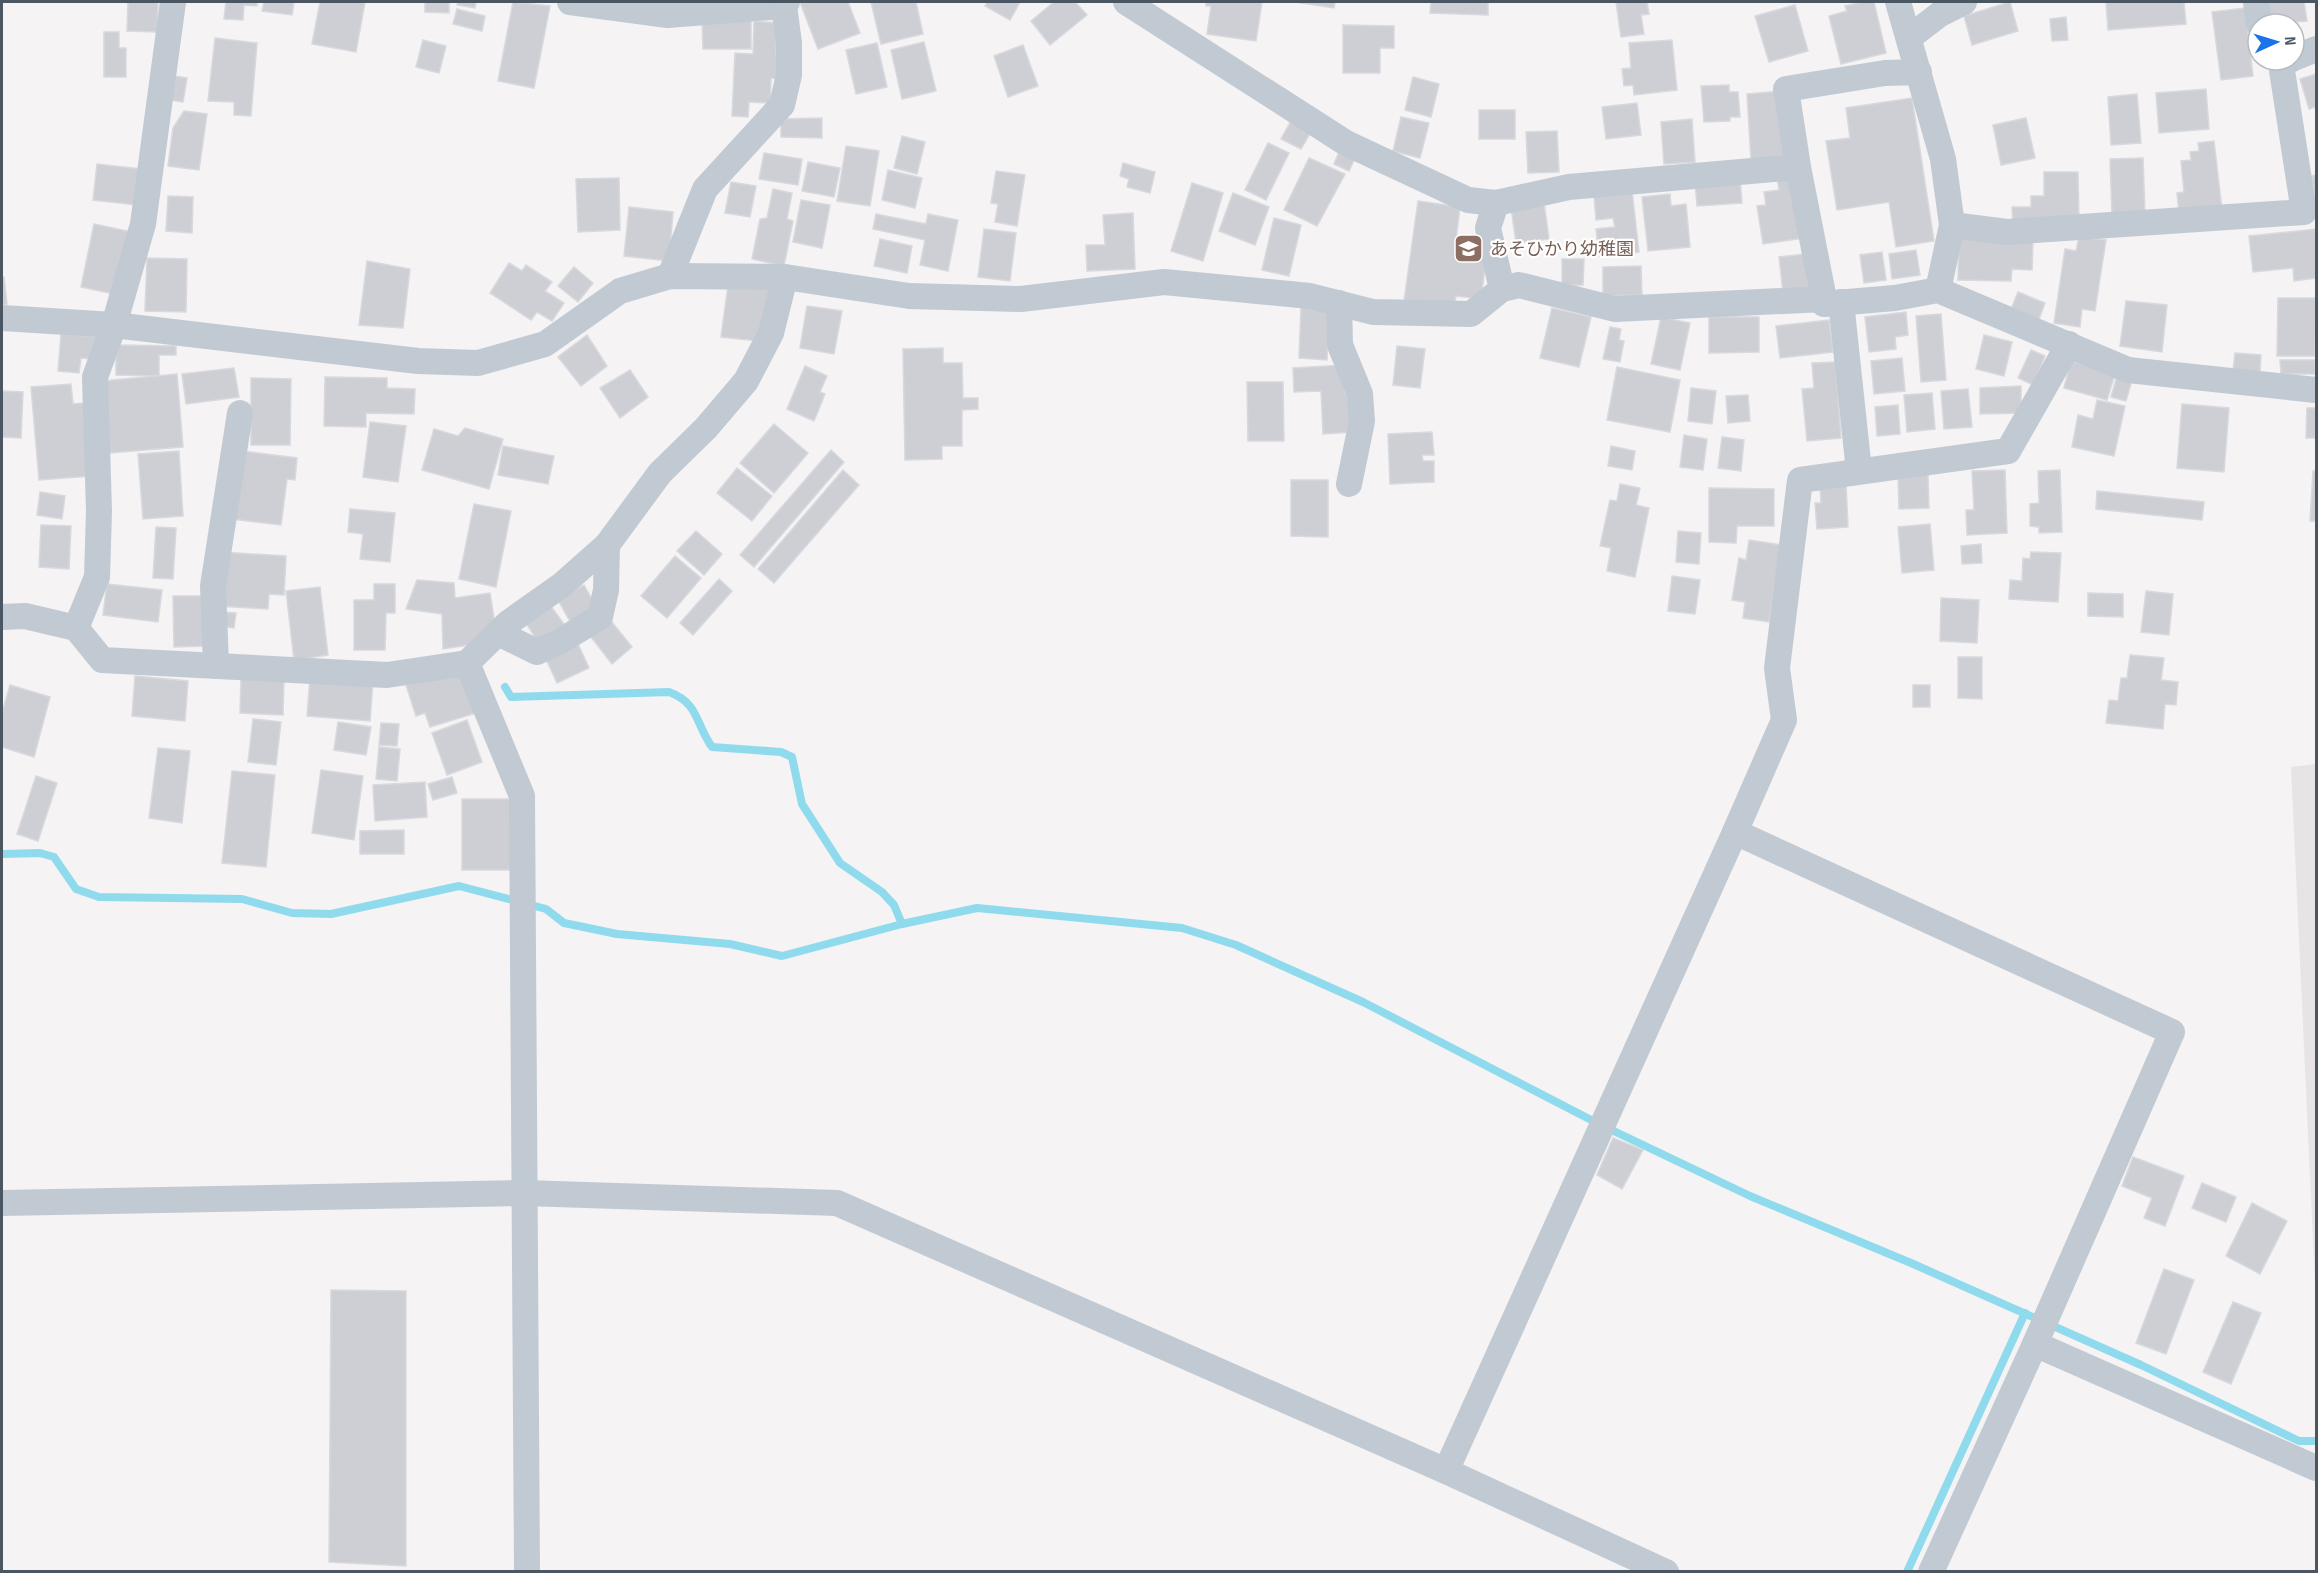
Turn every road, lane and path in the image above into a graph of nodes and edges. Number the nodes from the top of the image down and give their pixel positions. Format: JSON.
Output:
{"nodes":[{"id":1,"x":173,"y":2,"type":"edge"},
{"id":2,"x":570,"y":2,"type":"edge"},
{"id":3,"x":1126,"y":2,"type":"edge"},
{"id":4,"x":1898,"y":2,"type":"edge"},
{"id":5,"x":1964,"y":2,"type":"edge"},
{"id":6,"x":785,"y":4,"type":"edge"},
{"id":7,"x":1910,"y":37,"type":"junction"},
{"id":8,"x":1919,"y":72,"type":"junction"},
{"id":9,"x":2288,"y":72,"type":"edge"},
{"id":10,"x":1798,"y":167,"type":"junction"},
{"id":11,"x":1496,"y":203,"type":"junction"},
{"id":12,"x":2310,"y":214,"type":"edge"},
{"id":13,"x":1952,"y":225,"type":"junction"},
{"id":14,"x":670,"y":276,"type":"junction"},
{"id":15,"x":785,"y":278,"type":"junction"},
{"id":16,"x":1502,"y":289,"type":"junction"},
{"id":17,"x":1938,"y":290,"type":"junction"},
{"id":18,"x":1833,"y":301,"type":"junction"},
{"id":19,"x":1339,"y":303,"type":"junction"},
{"id":20,"x":2,"y":318,"type":"edge"},
{"id":21,"x":114,"y":325,"type":"junction"},
{"id":22,"x":2069,"y":344,"type":"junction"},
{"id":23,"x":2316,"y":390,"type":"edge"},
{"id":24,"x":240,"y":413,"type":"dead end"},
{"id":25,"x":1859,"y":471,"type":"junction"},
{"id":26,"x":1348,"y":484,"type":"dead end"},
{"id":27,"x":607,"y":545,"type":"junction"},
{"id":28,"x":2,"y":616,"type":"edge"},
{"id":29,"x":76,"y":628,"type":"junction"},
{"id":30,"x":498,"y":633,"type":"junction"},
{"id":31,"x":467,"y":663,"type":"junction"},
{"id":32,"x":216,"y":666,"type":"junction"},
{"id":33,"x":1735,"y":832,"type":"junction"},
{"id":34,"x":524,"y":1193,"type":"junction"},
{"id":35,"x":2,"y":1203,"type":"edge"},
{"id":36,"x":2035,"y":1344,"type":"junction"},
{"id":37,"x":2316,"y":1468,"type":"edge"},
{"id":38,"x":1446,"y":1471,"type":"junction"},
{"id":39,"x":527,"y":1572,"type":"edge"},
{"id":40,"x":1666,"y":1572,"type":"edge"},
{"id":41,"x":1931,"y":1572,"type":"edge"}],
"edges":[{"from":1,"to":21,"type":"street"},
{"from":2,"to":6,"type":"street"},
{"from":3,"to":11,"type":"street"},
{"from":4,"to":7,"type":"street"},
{"from":5,"to":7,"type":"street"},
{"from":6,"to":14,"type":"street"},
{"from":7,"to":8,"type":"street"},
{"from":8,"to":10,"type":"street"},
{"from":8,"to":13,"type":"street"},
{"from":9,"to":12,"type":"street"},
{"from":10,"to":11,"type":"street"},
{"from":10,"to":18,"type":"street"},
{"from":11,"to":16,"type":"street"},
{"from":12,"to":13,"type":"street"},
{"from":13,"to":17,"type":"street"},
{"from":14,"to":15,"type":"street"},
{"from":14,"to":21,"type":"street"},
{"from":15,"to":19,"type":"street"},
{"from":15,"to":27,"type":"street"},
{"from":16,"to":18,"type":"street"},
{"from":16,"to":19,"type":"street"},
{"from":17,"to":18,"type":"street"},
{"from":17,"to":22,"type":"street"},
{"from":18,"to":25,"type":"street"},
{"from":19,"to":26,"type":"street"},
{"from":20,"to":21,"type":"street"},
{"from":21,"to":29,"type":"street"},
{"from":22,"to":23,"type":"street"},
{"from":22,"to":25,"type":"street"},
{"from":24,"to":32,"type":"street"},
{"from":25,"to":33,"type":"street"},
{"from":27,"to":30,"type":"street"},
{"from":27,"to":30,"type":"street"},
{"from":28,"to":29,"type":"street"},
{"from":29,"to":32,"type":"street"},
{"from":30,"to":31,"type":"street"},
{"from":31,"to":32,"type":"street"},
{"from":31,"to":34,"type":"street"},
{"from":33,"to":36,"type":"street"},
{"from":33,"to":38,"type":"street"},
{"from":34,"to":35,"type":"street"},
{"from":34,"to":38,"type":"street"},
{"from":34,"to":39,"type":"street"},
{"from":36,"to":37,"type":"street"},
{"from":36,"to":41,"type":"street"},
{"from":38,"to":40,"type":"street"}]}
